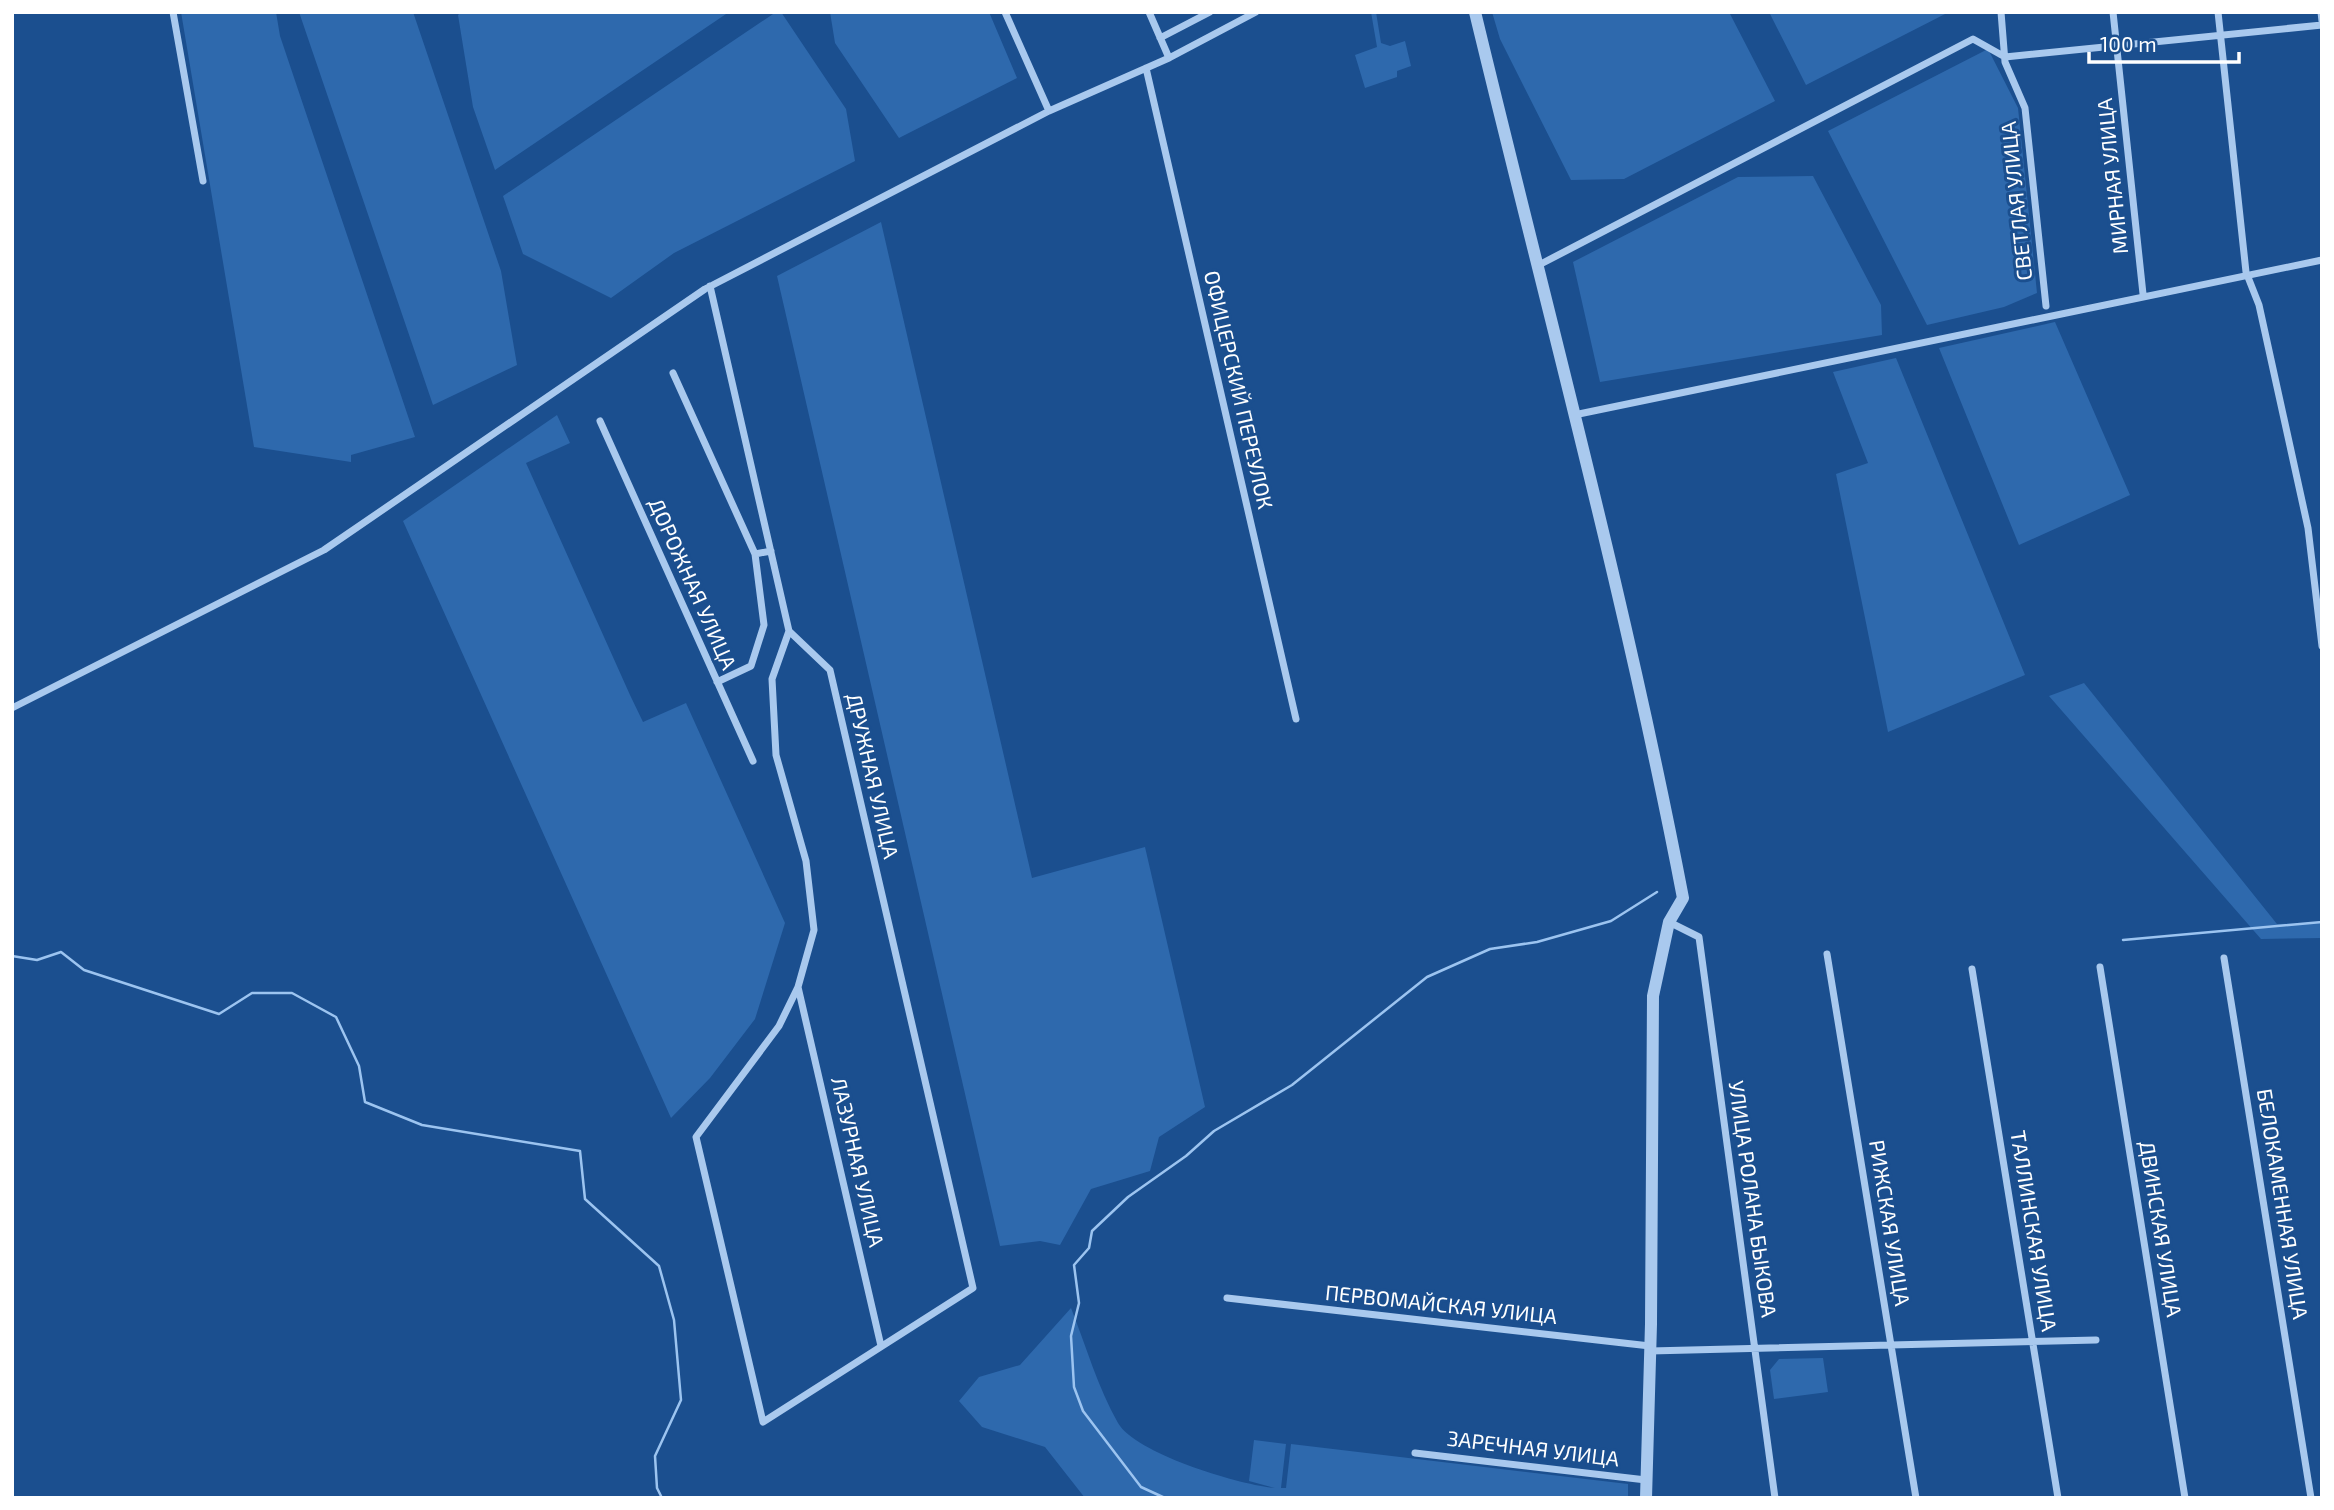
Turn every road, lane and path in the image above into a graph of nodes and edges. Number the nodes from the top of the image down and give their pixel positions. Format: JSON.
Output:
{"nodes":[{"id":1,"x":173,"y":12,"type":"edge"},
{"id":2,"x":1005,"y":12,"type":"edge"},
{"id":3,"x":1149,"y":12,"type":"edge"},
{"id":4,"x":1210,"y":12,"type":"edge"},
{"id":5,"x":1256,"y":12,"type":"edge"},
{"id":6,"x":1475,"y":12,"type":"edge"},
{"id":7,"x":2001,"y":12,"type":"edge"},
{"id":8,"x":2113,"y":12,"type":"edge"},
{"id":9,"x":2218,"y":12,"type":"edge"},
{"id":10,"x":2321,"y":12,"type":"edge"},
{"id":11,"x":2322,"y":23,"type":"edge"},
{"id":12,"x":2220,"y":36,"type":"junction"},
{"id":13,"x":1160,"y":38,"type":"junction"},
{"id":14,"x":2117,"y":46,"type":"junction"},
{"id":15,"x":2005,"y":57,"type":"junction"},
{"id":16,"x":1169,"y":58,"type":"junction"},
{"id":17,"x":1146,"y":68,"type":"junction"},
{"id":18,"x":1049,"y":111,"type":"junction"},
{"id":19,"x":203,"y":181,"type":"dead end"},
{"id":20,"x":2322,"y":260,"type":"edge"},
{"id":21,"x":1536,"y":267,"type":"junction"},
{"id":22,"x":710,"y":286,"type":"junction"},
{"id":23,"x":2143,"y":294,"type":"dead end"},
{"id":24,"x":2046,"y":306,"type":"dead end"},
{"id":25,"x":673,"y":373,"type":"dead end"},
{"id":26,"x":1574,"y":415,"type":"junction"},
{"id":27,"x":600,"y":421,"type":"dead end"},
{"id":28,"x":771,"y":551,"type":"junction"},
{"id":29,"x":755,"y":554,"type":"junction"},
{"id":30,"x":789,"y":631,"type":"junction"},
{"id":31,"x":2322,"y":646,"type":"edge"},
{"id":32,"x":718,"y":682,"type":"junction"},
{"id":33,"x":12,"y":708,"type":"edge"},
{"id":34,"x":1296,"y":719,"type":"dead end"},
{"id":35,"x":753,"y":761,"type":"dead end"},
{"id":36,"x":1669,"y":922,"type":"junction"},
{"id":37,"x":1827,"y":954,"type":"dead end"},
{"id":38,"x":2224,"y":958,"type":"dead end"},
{"id":39,"x":2100,"y":967,"type":"dead end"},
{"id":40,"x":1972,"y":970,"type":"dead end"},
{"id":41,"x":798,"y":986,"type":"junction"},
{"id":42,"x":1227,"y":1298,"type":"dead end"},
{"id":43,"x":2096,"y":1340,"type":"dead end"},
{"id":44,"x":2034,"y":1343,"type":"junction"},
{"id":45,"x":881,"y":1346,"type":"dead end"},
{"id":46,"x":1891,"y":1347,"type":"junction"},
{"id":47,"x":1650,"y":1349,"type":"junction"},
{"id":48,"x":1754,"y":1349,"type":"junction"},
{"id":49,"x":1415,"y":1453,"type":"dead end"},
{"id":50,"x":1646,"y":1480,"type":"junction"},
{"id":51,"x":1646,"y":1498,"type":"edge"},
{"id":52,"x":1774,"y":1498,"type":"edge"},
{"id":53,"x":1916,"y":1498,"type":"edge"},
{"id":54,"x":2058,"y":1498,"type":"edge"},
{"id":55,"x":2185,"y":1498,"type":"edge"},
{"id":56,"x":2311,"y":1498,"type":"edge"}],
"edges":[{"from":1,"to":19,"type":"street"},
{"from":2,"to":18,"type":"street"},
{"from":3,"to":13,"type":"street"},
{"from":4,"to":13,"type":"street"},
{"from":5,"to":16,"type":"street"},
{"from":6,"to":21,"type":"street"},
{"from":7,"to":15,"type":"street","name":"СВЕТЛАЯ УЛИЦА"},
{"from":8,"to":14,"type":"street","name":"МИРНАЯ УЛИЦА"},
{"from":9,"to":12,"type":"street"},
{"from":10,"to":11,"type":"street"},
{"from":11,"to":12,"type":"street"},
{"from":12,"to":14,"type":"street"},
{"from":12,"to":31,"type":"street"},
{"from":13,"to":16,"type":"street"},
{"from":14,"to":15,"type":"street"},
{"from":14,"to":23,"type":"street","name":"МИРНАЯ УЛИЦА"},
{"from":15,"to":21,"type":"street"},
{"from":15,"to":24,"type":"street","name":"СВЕТЛАЯ УЛИЦА"},
{"from":16,"to":17,"type":"street"},
{"from":17,"to":18,"type":"street"},
{"from":17,"to":34,"type":"street","name":"ОФИЦЕРСКИЙ ПЕРЕУЛОК"},
{"from":18,"to":22,"type":"street"},
{"from":20,"to":26,"type":"street"},
{"from":21,"to":26,"type":"street"},
{"from":22,"to":28,"type":"street"},
{"from":22,"to":33,"type":"street"},
{"from":25,"to":29,"type":"street"},
{"from":26,"to":36,"type":"street"},
{"from":27,"to":32,"type":"street","name":"ДОРОЖНАЯ УЛИЦА"},
{"from":28,"to":29,"type":"street"},
{"from":28,"to":30,"type":"street"},
{"from":29,"to":32,"type":"street"},
{"from":30,"to":41,"type":"street"},
{"from":30,"to":41,"type":"street","name":"ДРУЖНАЯ УЛИЦА"},
{"from":32,"to":35,"type":"street","name":"ДОРОЖНАЯ УЛИЦА"},
{"from":36,"to":47,"type":"street"},
{"from":36,"to":48,"type":"street","name":"УЛИЦА РОЛАНА БЫКОВА"},
{"from":37,"to":46,"type":"street","name":"РИЖСКАЯ УЛИЦА"},
{"from":38,"to":56,"type":"street","name":"БЕЛОКАМЕННАЯ УЛИЦА"},
{"from":39,"to":55,"type":"street","name":"ДВИНСКАЯ УЛИЦА"},
{"from":40,"to":44,"type":"street","name":"ТАЛЛИНСКАЯ УЛИЦА"},
{"from":41,"to":45,"type":"street","name":"ЛАЗУРНАЯ УЛИЦА"},
{"from":42,"to":47,"type":"street","name":"ПЕРВОМАЙСКАЯ УЛИЦА"},
{"from":43,"to":44,"type":"street","name":"ПЕРВОМАЙСКАЯ УЛИЦА"},
{"from":44,"to":46,"type":"street","name":"ПЕРВОМАЙСКАЯ УЛИЦА"},
{"from":44,"to":54,"type":"street","name":"ТАЛЛИНСКАЯ УЛИЦА"},
{"from":46,"to":48,"type":"street","name":"ПЕРВОМАЙСКАЯ УЛИЦА"},
{"from":46,"to":53,"type":"street","name":"РИЖСКАЯ УЛИЦА"},
{"from":47,"to":48,"type":"street","name":"ПЕРВОМАЙСКАЯ УЛИЦА"},
{"from":47,"to":50,"type":"street"},
{"from":48,"to":52,"type":"street","name":"УЛИЦА РОЛАНА БЫКОВА"},
{"from":49,"to":50,"type":"street","name":"ЗАРЕЧНАЯ УЛИЦА"},
{"from":50,"to":51,"type":"street"}]}
